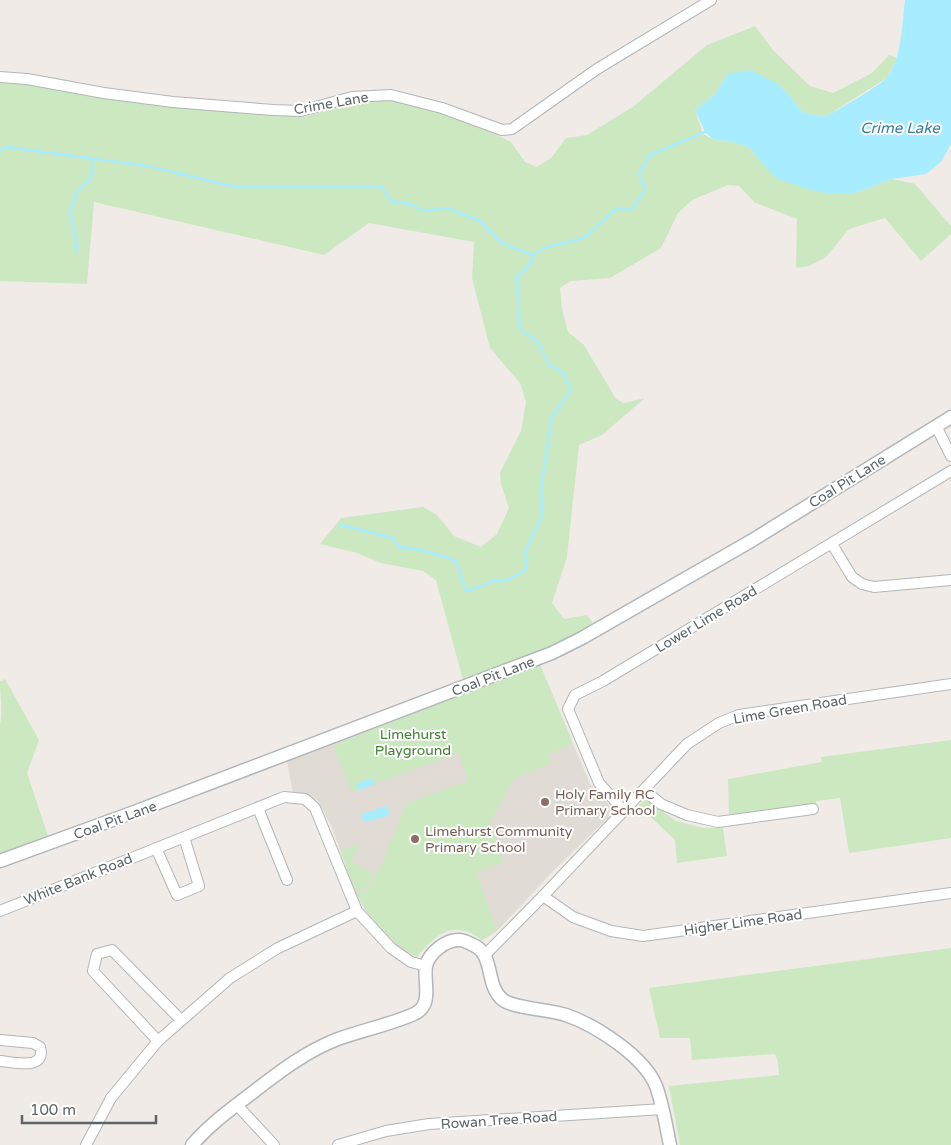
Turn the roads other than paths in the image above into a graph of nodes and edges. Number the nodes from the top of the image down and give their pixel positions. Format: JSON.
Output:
{"nodes":[{"id":1,"x":711,"y":0,"type":"edge"},
{"id":2,"x":0,"y":77,"type":"edge"},
{"id":3,"x":951,"y":417,"type":"edge"},
{"id":4,"x":936,"y":426,"type":"junction"},
{"id":5,"x":951,"y":456,"type":"edge"},
{"id":6,"x":951,"y":471,"type":"edge"},
{"id":7,"x":832,"y":544,"type":"junction"},
{"id":8,"x":951,"y":580,"type":"edge"},
{"id":9,"x":951,"y":684,"type":"edge"},
{"id":10,"x":644,"y":791,"type":"junction"},
{"id":11,"x":258,"y":808,"type":"junction"},
{"id":12,"x":813,"y":809,"type":"dead end"},
{"id":13,"x":624,"y":811,"type":"junction"},
{"id":14,"x":184,"y":837,"type":"junction"},
{"id":15,"x":156,"y":848,"type":"junction"},
{"id":16,"x":0,"y":861,"type":"edge"},
{"id":17,"x":287,"y":880,"type":"dead end"},
{"id":18,"x":951,"y":893,"type":"edge"},
{"id":19,"x":543,"y":896,"type":"junction"},
{"id":20,"x":357,"y":910,"type":"junction"},
{"id":21,"x":0,"y":911,"type":"edge"},
{"id":22,"x":485,"y":955,"type":"junction"},
{"id":23,"x":426,"y":966,"type":"junction"},
{"id":24,"x":181,"y":1020,"type":"junction"},
{"id":25,"x":0,"y":1040,"type":"edge"},
{"id":26,"x":158,"y":1041,"type":"junction"},
{"id":27,"x":0,"y":1061,"type":"edge"},
{"id":28,"x":236,"y":1104,"type":"junction"},
{"id":29,"x":662,"y":1109,"type":"junction"},
{"id":30,"x":86,"y":1145,"type":"edge"},
{"id":31,"x":192,"y":1145,"type":"edge"},
{"id":32,"x":274,"y":1145,"type":"edge"},
{"id":33,"x":338,"y":1145,"type":"edge"},
{"id":34,"x":670,"y":1145,"type":"edge"}],
"edges":[{"from":1,"to":2,"type":"street","name":"Crime Lane"},
{"from":3,"to":4,"type":"street","name":"Coal Pit Lane"},
{"from":4,"to":5,"type":"street"},
{"from":4,"to":16,"type":"street","name":"Coal Pit Lane"},
{"from":6,"to":7,"type":"street","name":"Lower Lime Road"},
{"from":7,"to":8,"type":"street"},
{"from":7,"to":13,"type":"street","name":"Lower Lime Road"},
{"from":9,"to":10,"type":"street","name":"Lime Green Road"},
{"from":10,"to":12,"type":"street"},
{"from":10,"to":13,"type":"street","name":"Lime Green Road"},
{"from":11,"to":14,"type":"street","name":"White Bank Road"},
{"from":11,"to":17,"type":"street"},
{"from":11,"to":20,"type":"street","name":"White Bank Road"},
{"from":13,"to":19,"type":"street","name":"Lime Green Road"},
{"from":14,"to":15,"type":"street","name":"White Bank Road"},
{"from":14,"to":15,"type":"street"},
{"from":15,"to":21,"type":"street","name":"White Bank Road"},
{"from":18,"to":19,"type":"street","name":"Higher Lime Road"},
{"from":19,"to":22,"type":"street","name":"Lime Green Road"},
{"from":20,"to":23,"type":"street","name":"White Bank Road"},
{"from":20,"to":24,"type":"street"},
{"from":22,"to":23,"type":"street"},
{"from":22,"to":29,"type":"street"},
{"from":23,"to":28,"type":"street"},
{"from":24,"to":26,"type":"street"},
{"from":24,"to":26,"type":"street"},
{"from":25,"to":27,"type":"street"},
{"from":26,"to":30,"type":"street"},
{"from":28,"to":31,"type":"street"},
{"from":28,"to":32,"type":"street"},
{"from":29,"to":33,"type":"street","name":"Rowan Tree Road"},
{"from":29,"to":34,"type":"street"}]}
